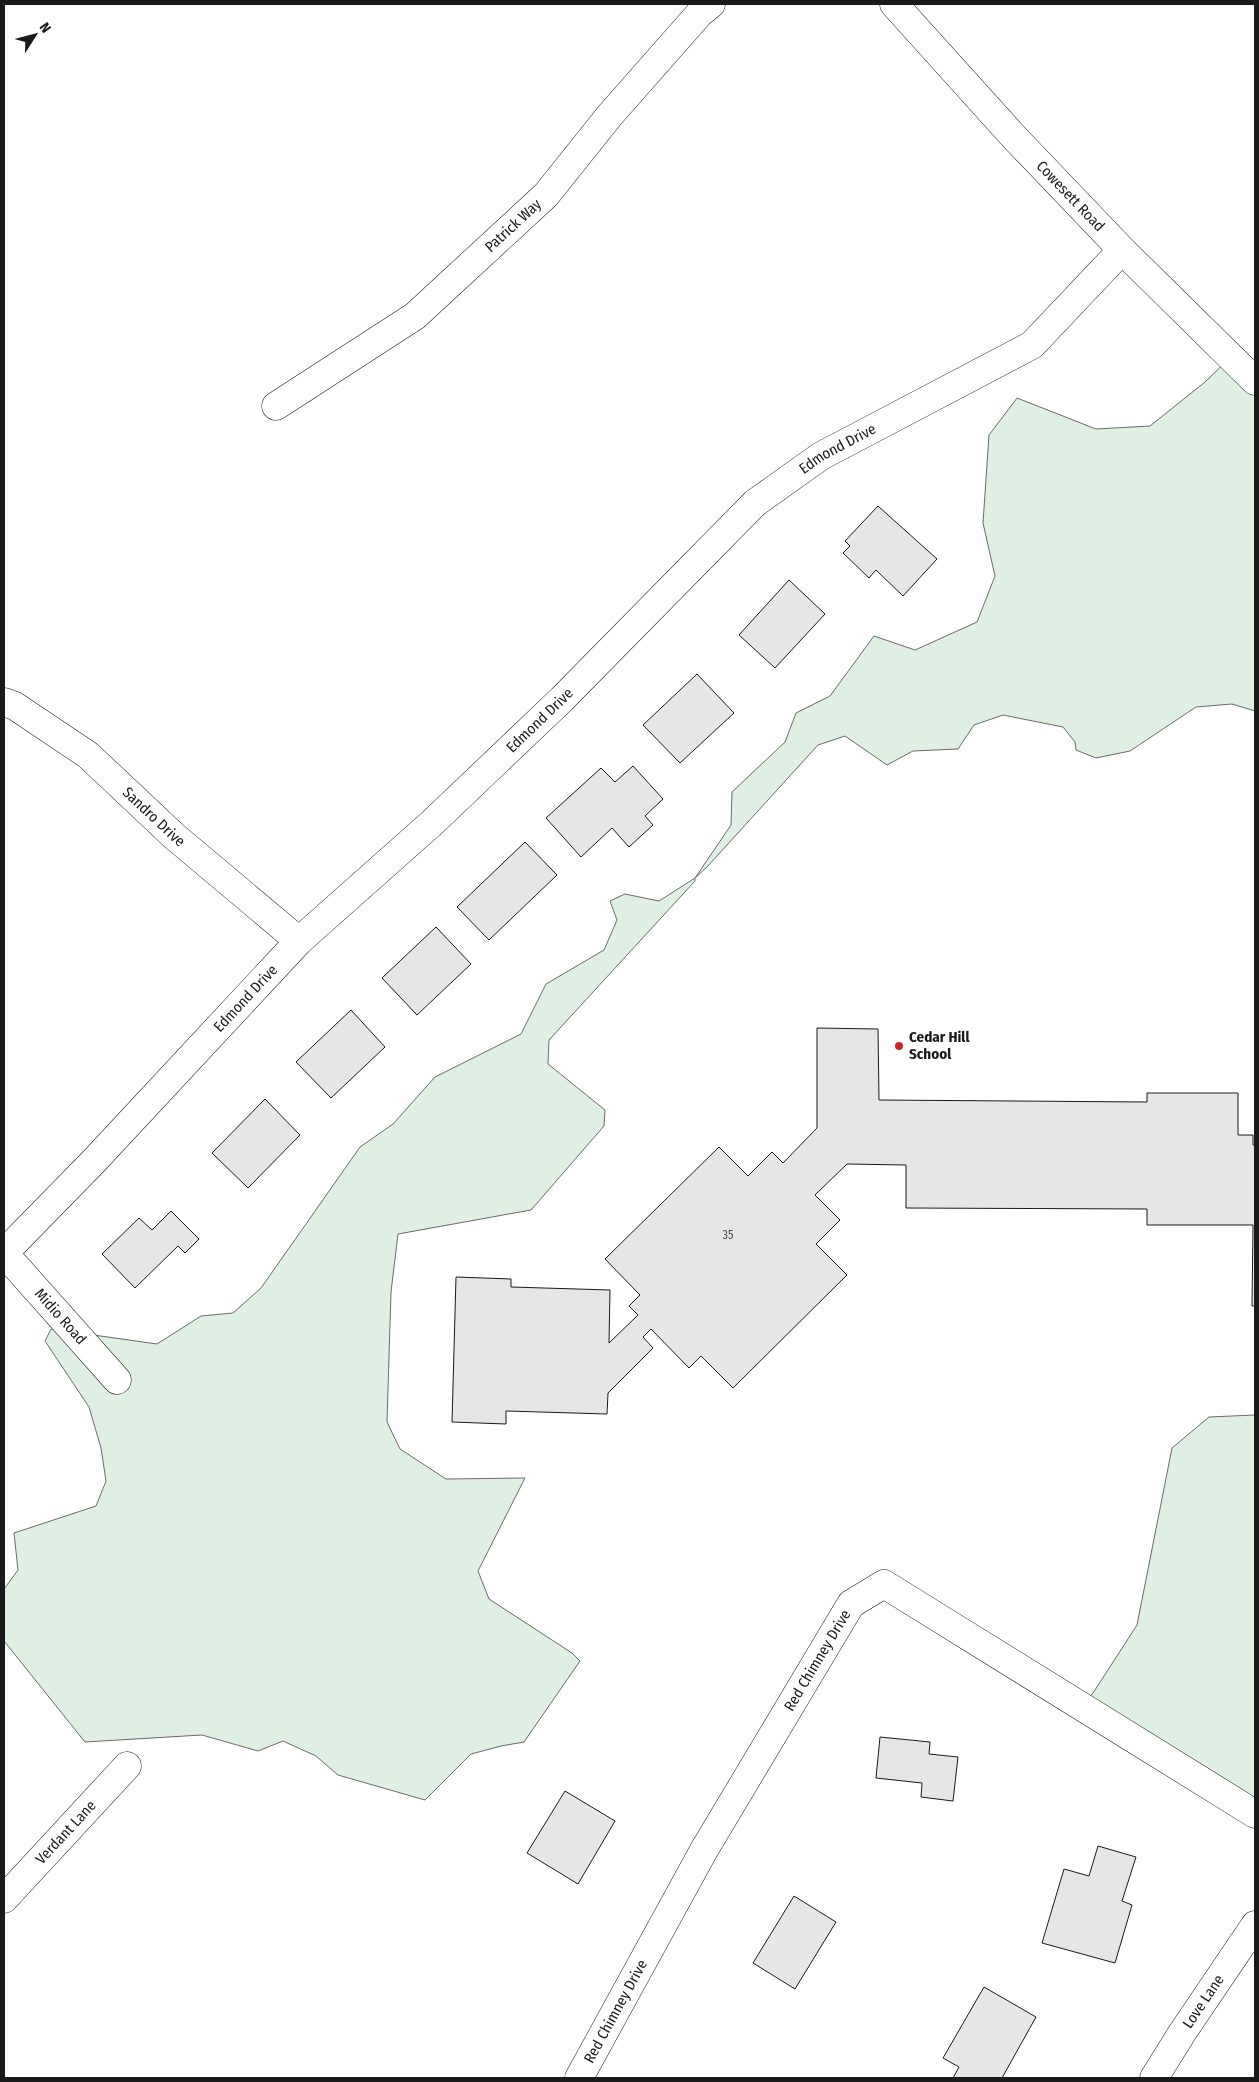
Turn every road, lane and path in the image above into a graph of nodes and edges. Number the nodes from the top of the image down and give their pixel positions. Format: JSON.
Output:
{"nodes":[{"id":1,"x":711,"y":4,"type":"edge"},
{"id":2,"x":894,"y":4,"type":"edge"},
{"id":3,"x":1122,"y":250,"type":"junction"},
{"id":4,"x":1255,"y":381,"type":"edge"},
{"id":5,"x":276,"y":406,"type":"dead end"},
{"id":6,"x":4,"y":702,"type":"edge"},
{"id":7,"x":299,"y":941,"type":"junction"},
{"id":8,"x":4,"y":1253,"type":"edge"},
{"id":9,"x":117,"y":1380,"type":"dead end"},
{"id":10,"x":127,"y":1766,"type":"dead end"},
{"id":11,"x":1255,"y":1814,"type":"edge"},
{"id":12,"x":4,"y":1899,"type":"edge"},
{"id":13,"x":1255,"y":1925,"type":"edge"},
{"id":14,"x":579,"y":2078,"type":"edge"},
{"id":15,"x":1154,"y":2078,"type":"edge"}],
"edges":[{"from":1,"to":5,"type":"street","name":"Patrick Way"},
{"from":2,"to":3,"type":"street","name":"Cowesett Road"},
{"from":3,"to":4,"type":"street","name":"Cowesett Road"},
{"from":3,"to":7,"type":"street","name":"Edmond Drive"},
{"from":6,"to":7,"type":"street","name":"Sandro Drive"},
{"from":7,"to":8,"type":"street","name":"Edmond Drive"},
{"from":8,"to":9,"type":"street","name":"Midio Road"},
{"from":10,"to":12,"type":"street","name":"Verdant Lane"},
{"from":11,"to":14,"type":"street","name":"Red Chimney Drive"},
{"from":13,"to":15,"type":"street","name":"Love Lane"}]}
